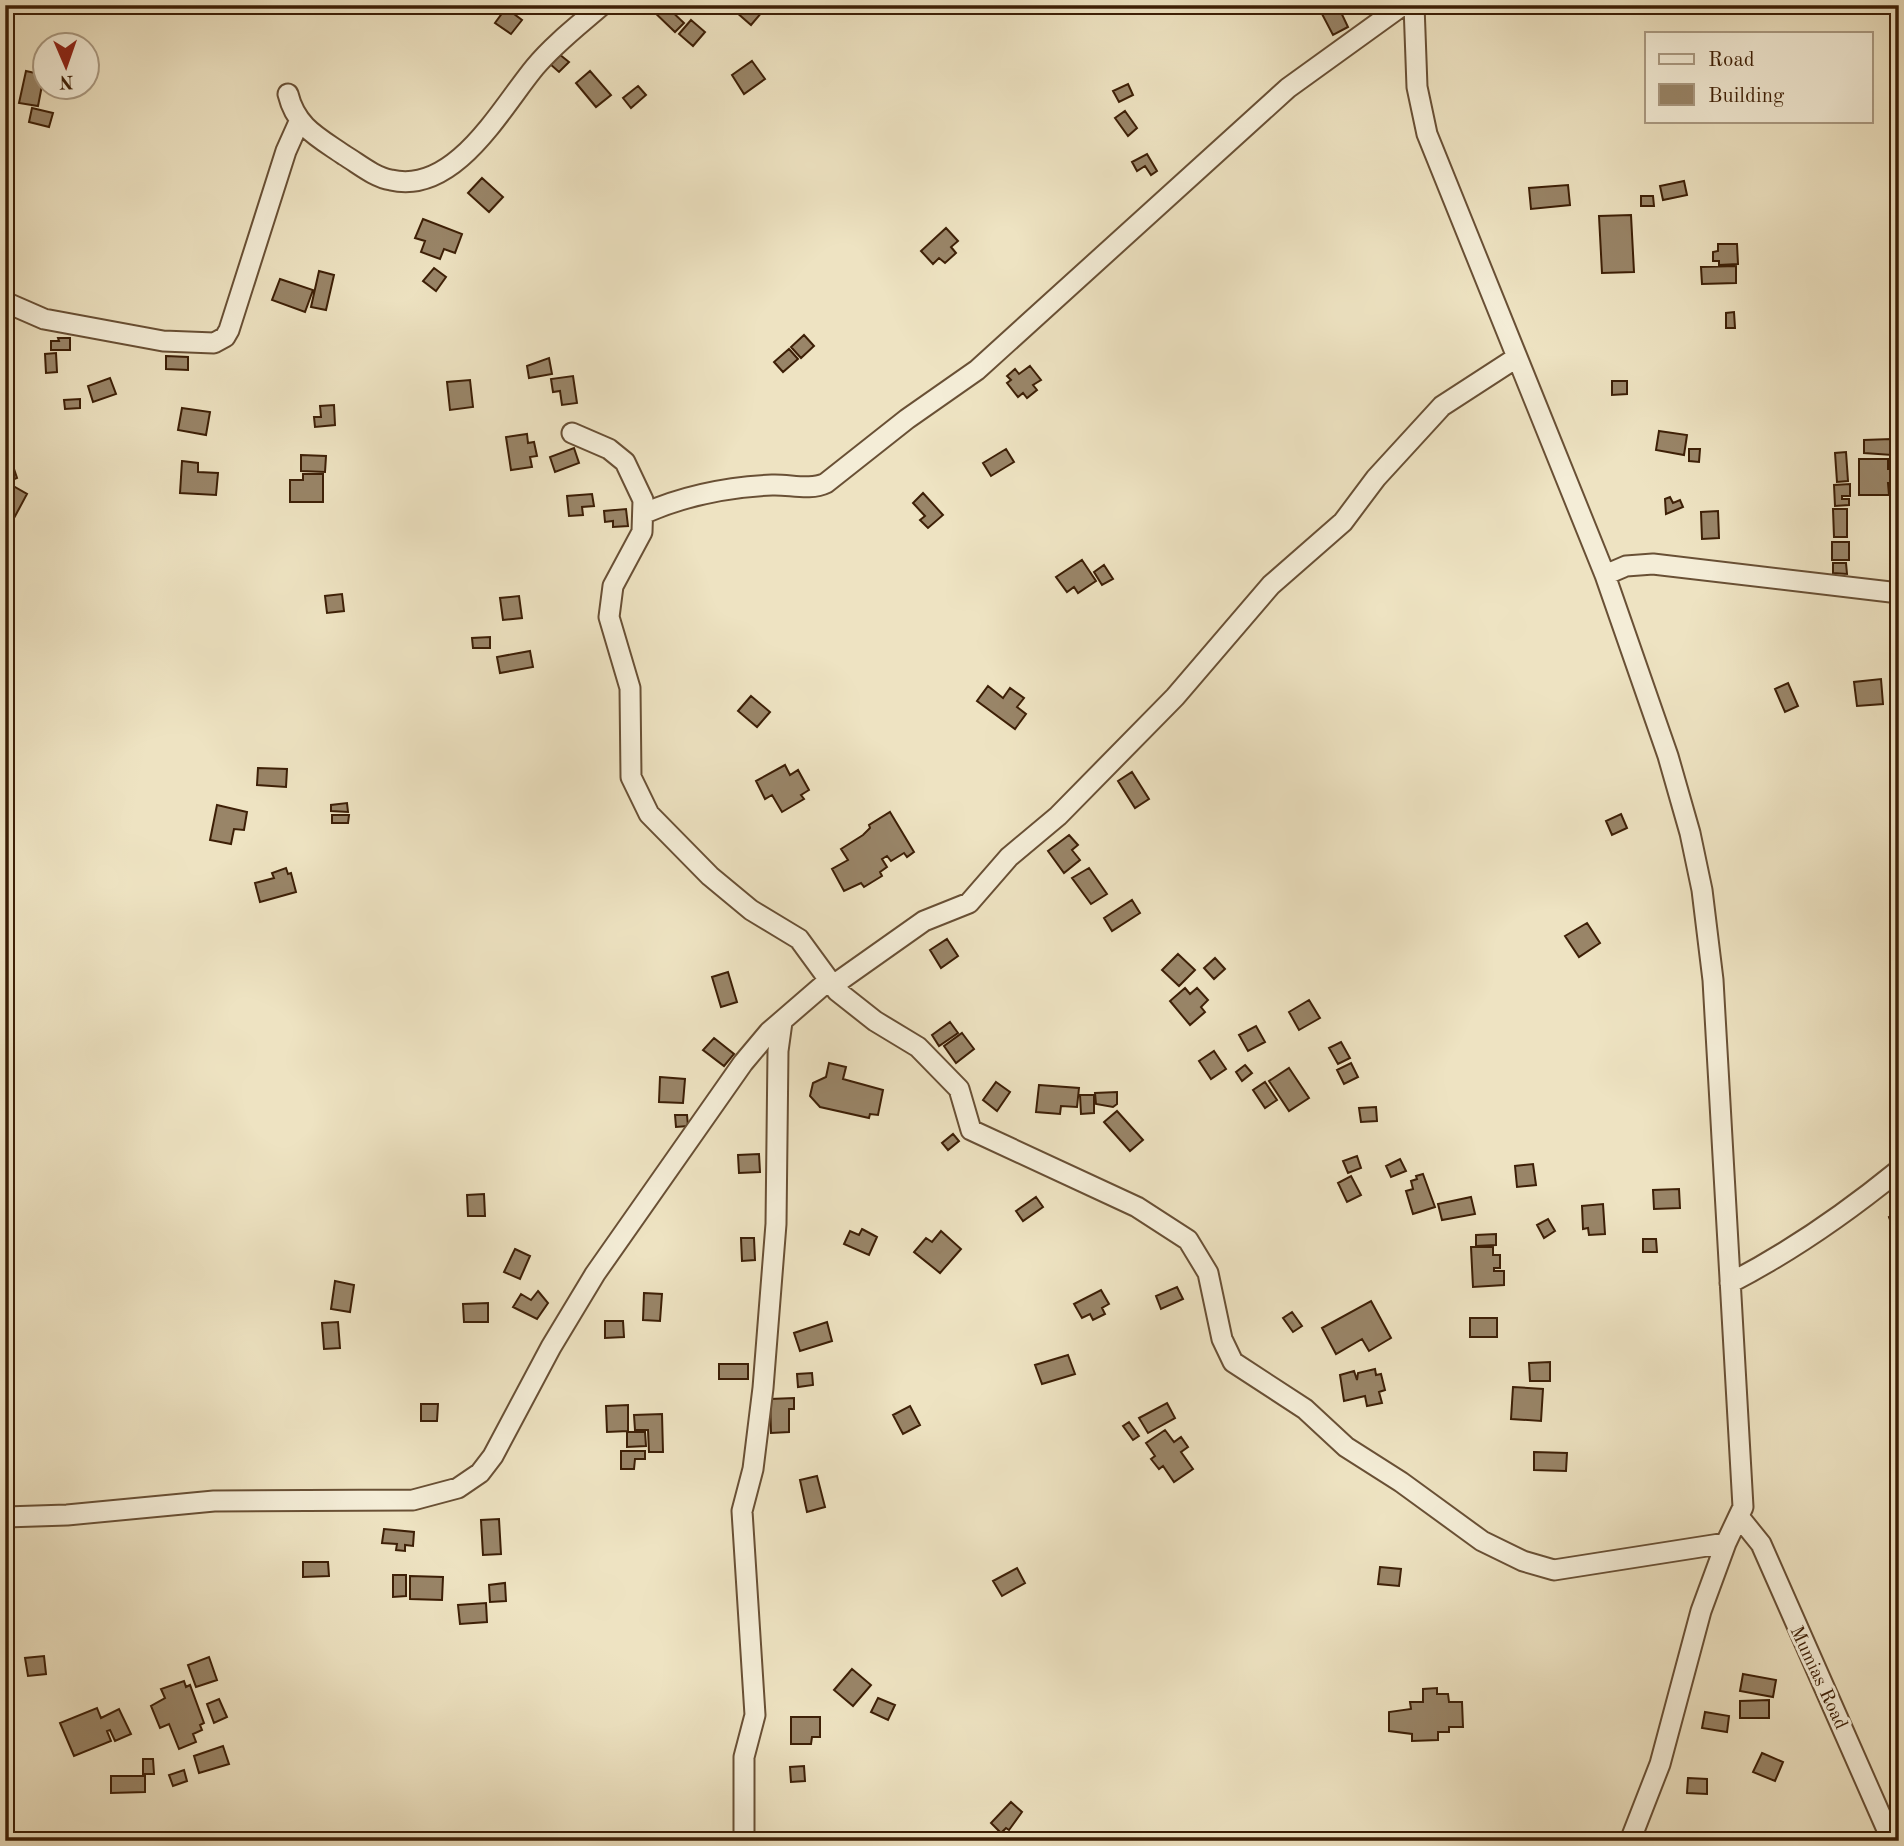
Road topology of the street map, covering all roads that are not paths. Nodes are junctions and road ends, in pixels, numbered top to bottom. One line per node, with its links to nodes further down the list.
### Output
1 (602, 5): 5 (street)
2 (1403, 5): 9 (street)
3 (1414, 5): 7 (street)
4 (288, 94): 5 (street)
5 (299, 122): 6 (street)
6 (5, 302)
7 (1516, 358): 10 (street); 12 (street)
8 (572, 433): 9 (street)
9 (645, 513): 12 (street)
10 (1605, 575): 11 (street); 15 (street)
11 (1899, 593)
12 (830, 984): 13 (street); 18 (street)
13 (782, 1022): 16 (street); 19 (street)
14 (1899, 1170): 15 (street)
15 (1730, 1283): 17 (street)
16 (5, 1517)
17 (1740, 1518): 18 (street); 21 (street, Mumias Road)
18 (1726, 1543): 20 (street)
19 (744, 1841)
20 (1630, 1841)
21 (1892, 1841)

